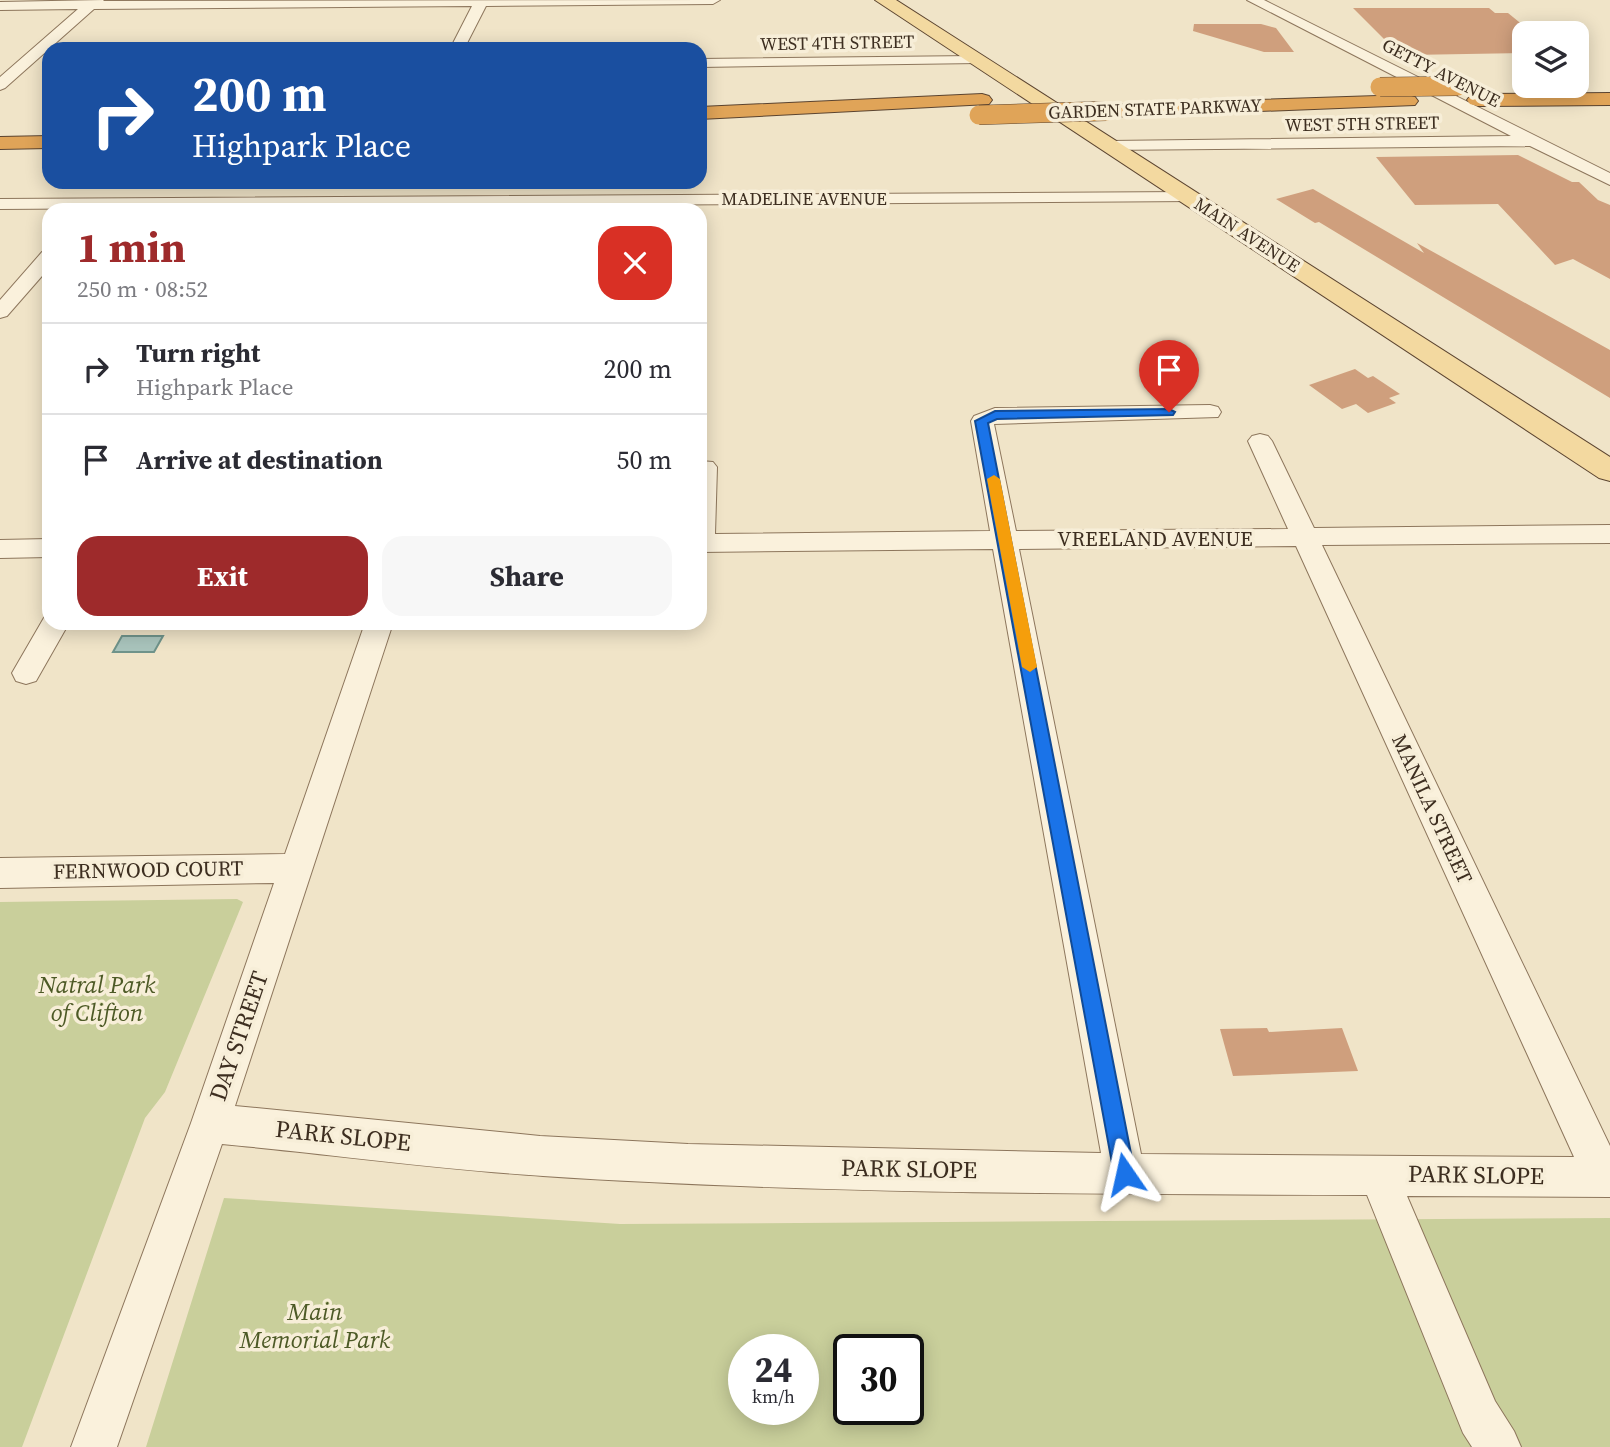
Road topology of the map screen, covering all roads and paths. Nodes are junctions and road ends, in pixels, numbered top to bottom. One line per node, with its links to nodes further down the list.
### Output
1 (713, 0): 4 (street)
2 (884, 0): 10 (main road, MAIN AVENUE)
3 (1254, 0): 23 (street, GETTY AVENUE)
4 (481, 1): 5 (street); 8 (street)
5 (94, 3): 6 (street); 7 (street)
6 (0, 6)
7 (50, 42)
8 (460, 42)
9 (42, 49): 14 (street)
10 (974, 60): 11 (street, WEST 4TH STREET); 26 (main road, MAIN AVENUE)
11 (707, 63)
12 (38, 70): 14 (street)
13 (0, 71): 14 (street)
14 (17, 71): 15 (street)
15 (0, 85)
16 (1589, 85): 17 (highway)
17 (1610, 85)
18 (1512, 86): 20 (highway, GARDEN STATE PARKWAY, bridge)
19 (1610, 99): 20 (highway, GARDEN STATE PARKWAY, bridge)
20 (980, 108): 21 (highway, GARDEN STATE PARKWAY); 22 (highway, GARDEN STATE PARKWAY)
21 (707, 113)
22 (707, 128)
23 (1531, 141): 26 (street, WEST 5TH STREET); 29 (street, GETTY AVENUE)
24 (42, 142): 25 (highway)
25 (0, 143)
26 (1110, 146): 30 (main road, MAIN AVENUE)
27 (42, 158): 28 (highway)
28 (0, 159)
29 (1610, 180)
30 (1187, 197): 31 (street, MADELINE AVENUE); 38 (main road, MAIN AVENUE)
31 (683, 203)
32 (0, 204): 33 (street, MADELINE AVENUE)
33 (42, 205)
34 (42, 264): 35 (street)
35 (0, 312)
36 (1210, 412): 41 (street)
37 (1260, 441): 40 (street, MANILA STREET)
38 (1610, 471)
39 (1610, 534): 40 (street, VREELAND AVENUE)
40 (1306, 538): 41 (street, VREELAND AVENUE); 53 (street, MANILA STREET)
41 (1006, 540): 42 (street, VREELAND AVENUE); 51 (street)
42 (707, 543)
43 (42, 548): 44 (street)
44 (0, 549)
45 (51, 630): 47 (street)
46 (377, 630): 48 (street, DAY STREET)
47 (26, 673)
48 (296, 868): 49 (street, FERNWOOD COURT); 50 (street, DAY STREET)
49 (0, 873)
50 (210, 1123): 51 (street, PARK SLOPE); 54 (street, DAY STREET)
51 (1125, 1174): 52 (street, PARK SLOPE)
52 (1378, 1174): 53 (street, PARK SLOPE); 55 (street)
53 (1607, 1177)
54 (94, 1447)
55 (1498, 1447)

